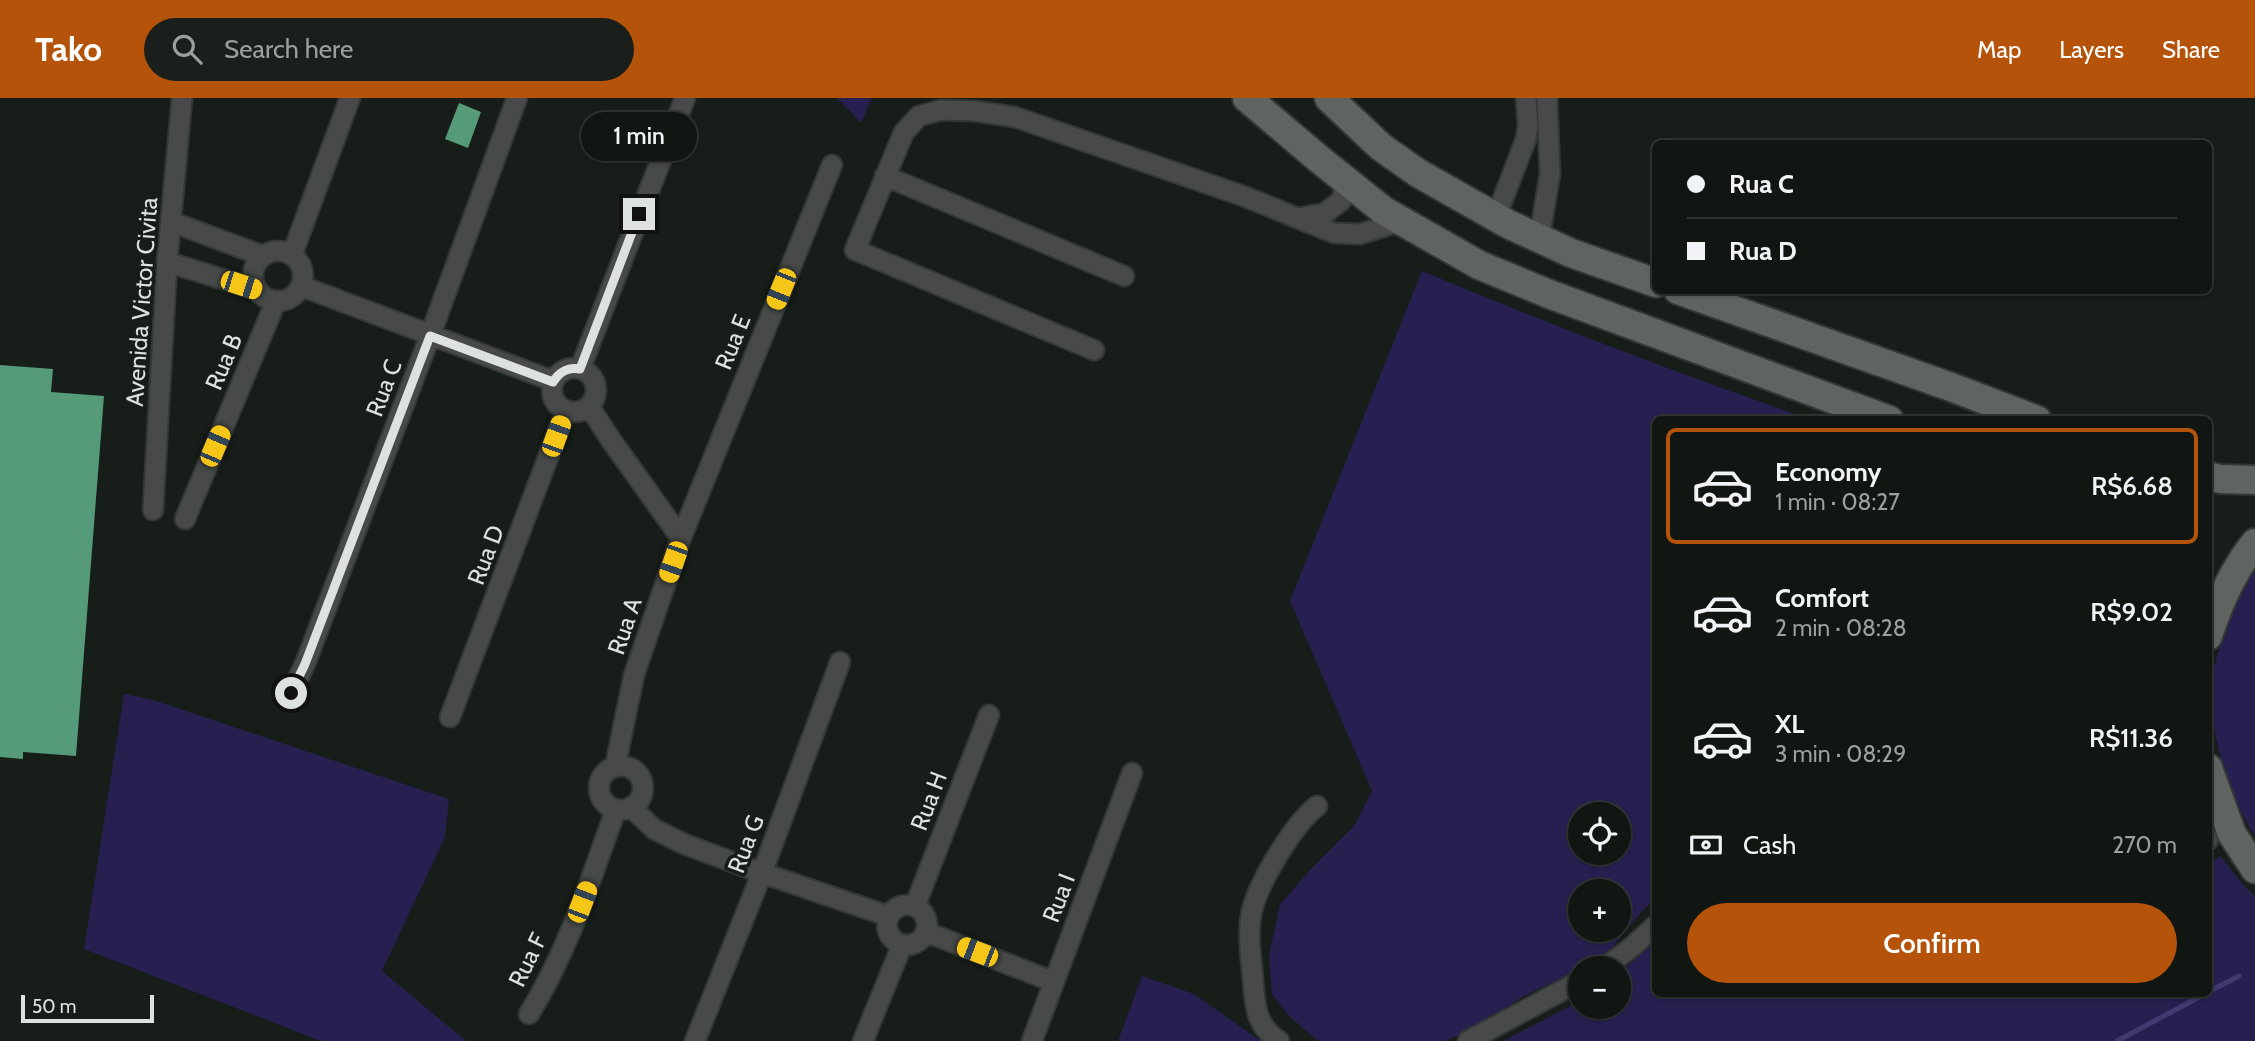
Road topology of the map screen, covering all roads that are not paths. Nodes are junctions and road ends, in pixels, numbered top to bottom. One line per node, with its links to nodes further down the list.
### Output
1 (182, 98): 17 (street, Avenida Victor Civita)
2 (350, 98): 19 (street)
3 (517, 98): 28 (street, Rua C)
4 (685, 98): 30 (street)
5 (1247, 98): 13 (main road)
6 (1329, 98): 14 (main road)
7 (1526, 98): 9 (street)
8 (1547, 98): 10 (street)
9 (1528, 125): 10 (street); 14 (street)
10 (1550, 147): 18 (street)
11 (832, 165): 40 (street, Rua E)
12 (885, 176): 15 (street); 22 (street); 29 (street)
13 (1346, 181): 15 (street); 16 (main road)
14 (1496, 217): 18 (main road)
15 (1298, 218): 16 (street)
16 (1402, 221): 34 (main road)
17 (172, 222): 20 (street); 21 (street, Avenida Victor Civita)
18 (1539, 239): 23 (main road)
19 (292, 255): 20 (street); 24 (street)
20 (263, 256): 25 (street)
21 (167, 262): 25 (street); 38 (street, Avenida Victor Civita)
22 (1124, 276)
23 (1652, 281)
24 (301, 286): 27 (street); 28 (street)
25 (258, 290): 27 (street)
26 (1689, 294): 35 (main road)
27 (276, 301): 39 (street, Rua B)
28 (430, 336): 31 (street); 44 (street, Rua C)
29 (1094, 349)
30 (580, 369): 31 (street); 32 (street)
31 (553, 382): 33 (street)
32 (589, 406): 33 (street); 40 (street)
33 (566, 411): 46 (street, Rua D)
34 (1878, 416)
35 (2027, 416)
36 (2212, 477): 37 (main road)
37 (2255, 480)
38 (153, 510)
39 (185, 519)
40 (681, 538): 47 (street, Rua A)
41 (2255, 543): 42 (main road)
42 (2212, 624)
43 (840, 663): 53 (street, Rua G)
44 (291, 693)
45 (989, 715): 54 (street, Rua H)
46 (450, 717)
47 (615, 767): 51 (street); 51 (street)
48 (1132, 773): 60 (street, Rua I)
49 (2212, 779): 52 (main road)
50 (1317, 806): 66 (street)
51 (624, 808): 53 (street); 62 (street, Rua F)
52 (2255, 869)
53 (762, 873): 55 (street); 63 (street, Rua G)
54 (915, 906): 55 (street); 57 (street)
55 (888, 916): 58 (street)
56 (1652, 929): 59 (street)
57 (926, 932): 58 (street); 60 (street)
58 (902, 945): 64 (street)
59 (1620, 956)
60 (1054, 982): 65 (street, Rua I)
61 (1568, 987): 67 (street)
62 (529, 1014)
63 (695, 1041)
64 (863, 1041)
65 (1032, 1041)
66 (1279, 1041)
67 (1468, 1041)

